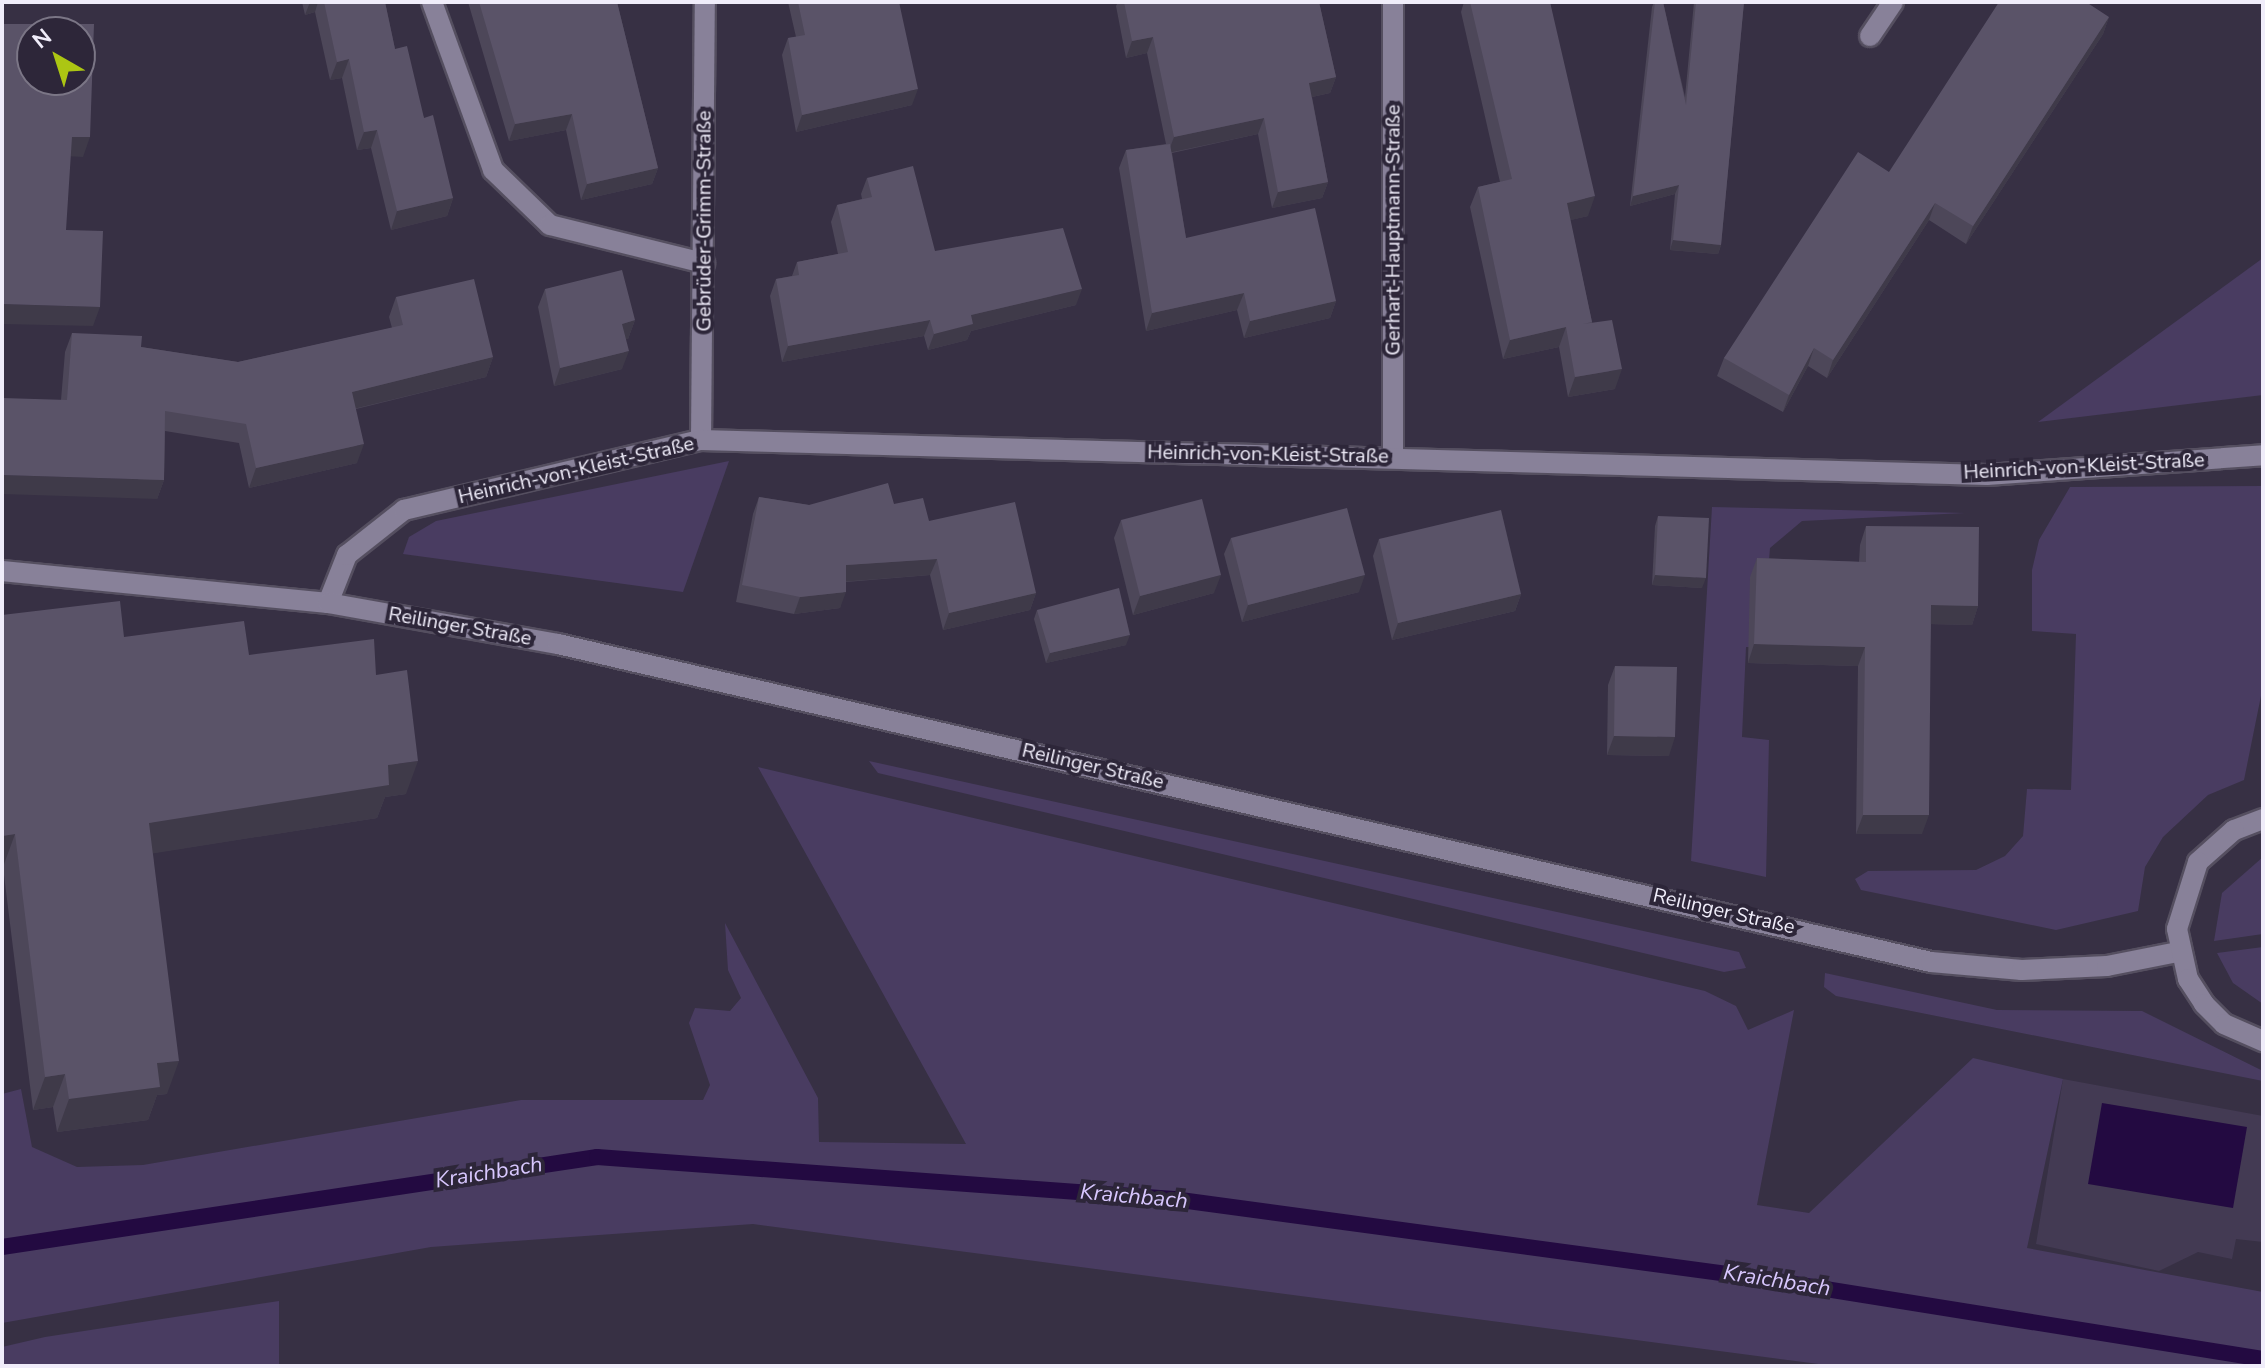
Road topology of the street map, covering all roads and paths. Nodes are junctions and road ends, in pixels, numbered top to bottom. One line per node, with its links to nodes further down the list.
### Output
1 (432, 2): 6 (street)
2 (705, 2): 6 (street, Gebrüder-Grimm-Straße)
3 (1393, 2): 9 (street, Gerhart-Hauptmann-Straße)
4 (1893, 2): 5 (street)
5 (1870, 36)
6 (704, 263): 7 (street, Gebrüder-Grimm-Straße)
7 (701, 440): 9 (street, Heinrich-von-Kleist-Straße); 11 (street, Heinrich-von-Kleist-Straße)
8 (2263, 455): 9 (street, Heinrich-von-Kleist-Straße)
9 (1393, 458)
10 (2, 571): 11 (street, Reilinger Straße)
11 (328, 603): 13 (street, Reilinger Straße)
12 (2263, 819): 13 (street)
13 (2178, 952): 14 (street)
14 (2263, 1041)

